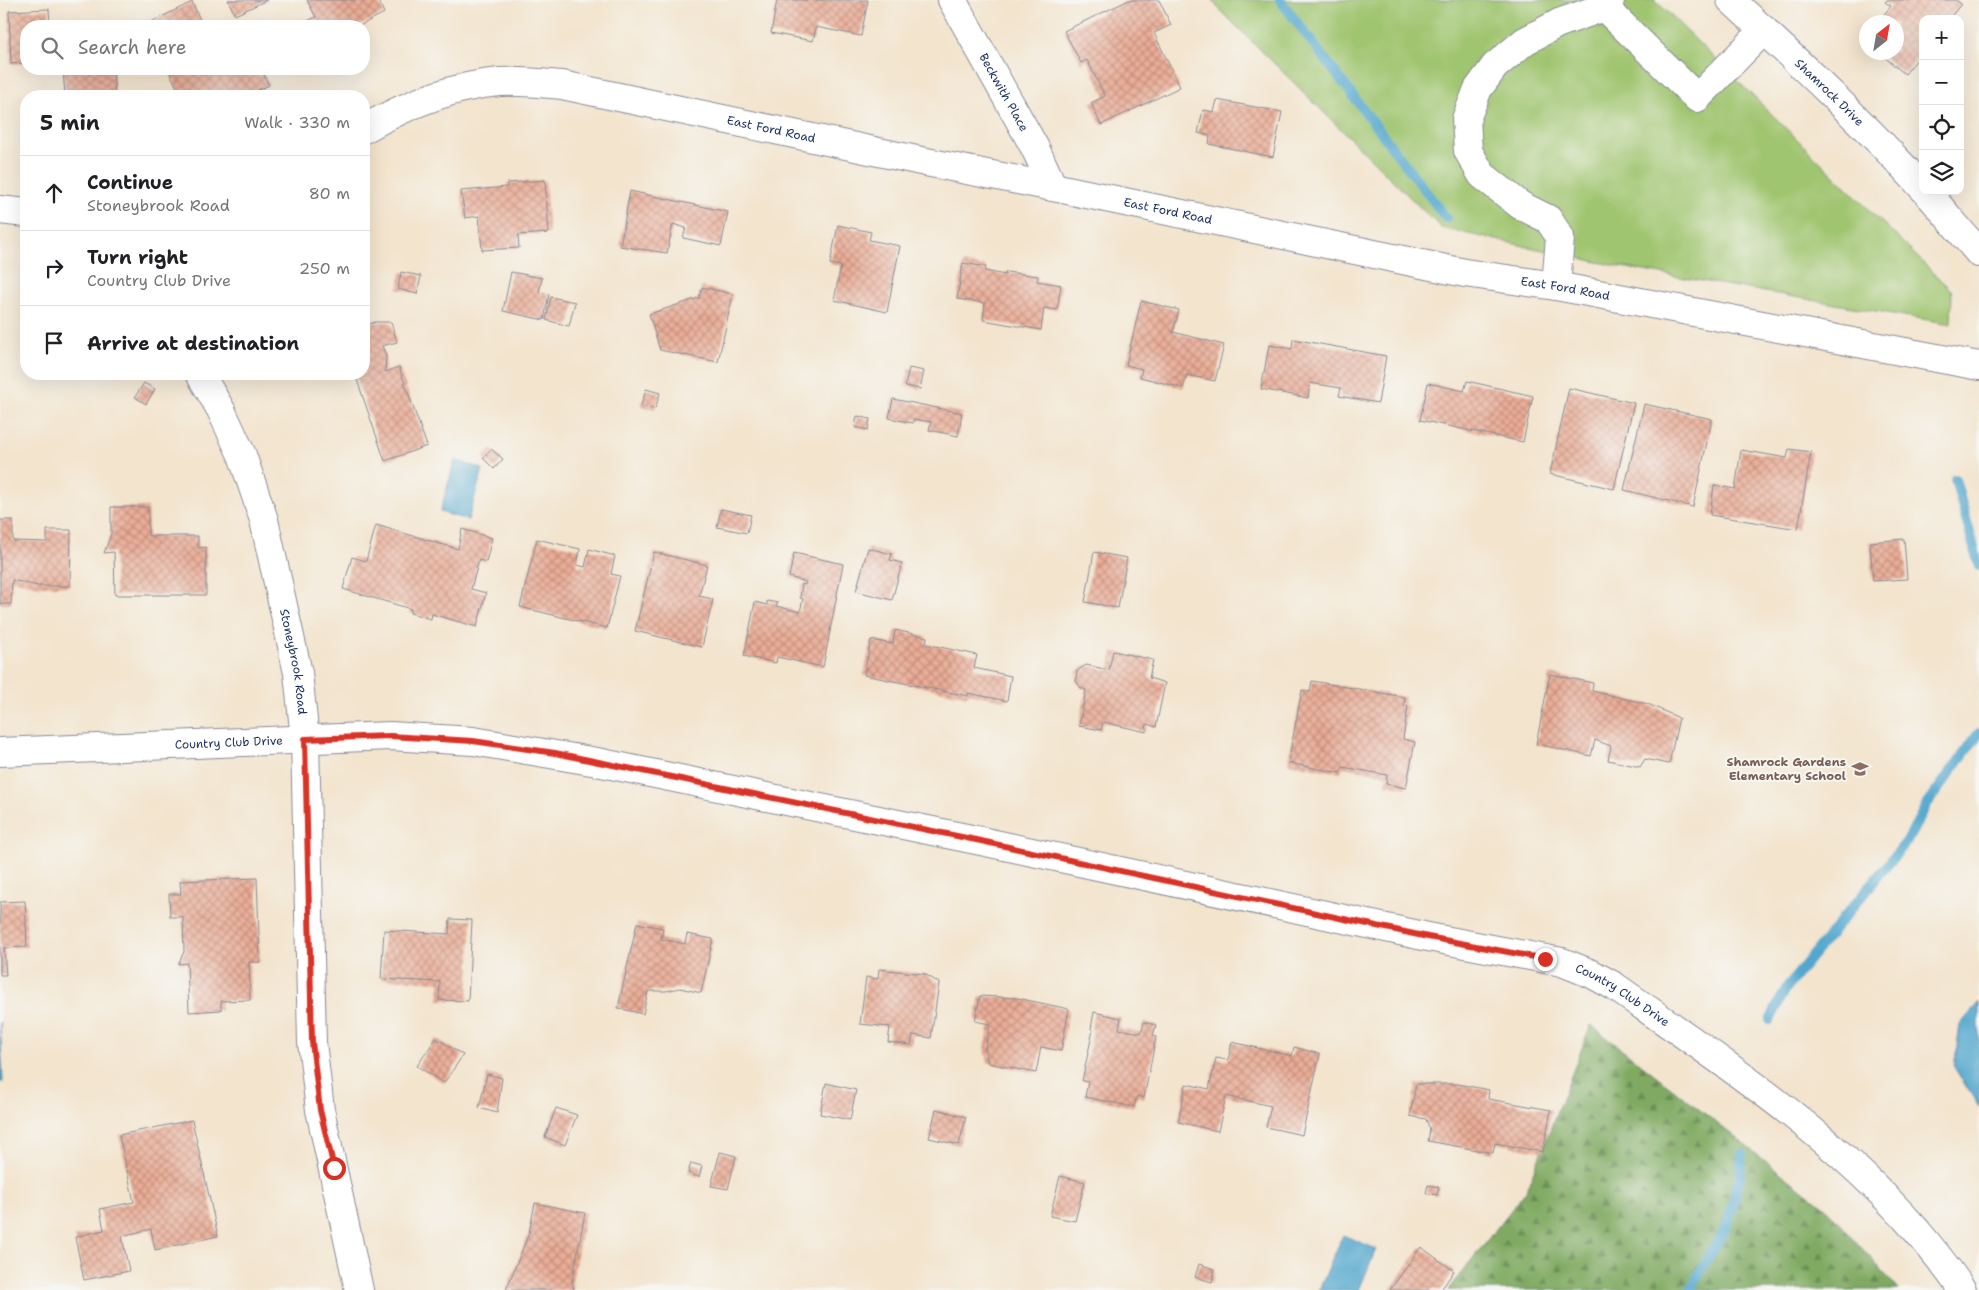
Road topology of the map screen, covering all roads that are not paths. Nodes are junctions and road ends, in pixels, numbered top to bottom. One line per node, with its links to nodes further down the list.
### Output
1 (952, 0): 7 (street, Beckwith Place)
2 (1734, 1): 4 (street, Shamrock Drive)
3 (1607, 3): 4 (street); 12 (street)
4 (1764, 30): 6 (street, Shamrock Drive)
5 (370, 126): 7 (street, East Ford Road)
6 (1919, 184)
7 (1054, 187): 12 (street, East Ford Road)
8 (1929, 195): 11 (street)
9 (0, 210): 10 (street)
10 (20, 212)
11 (1979, 253)
12 (1556, 286): 13 (street, East Ford Road)
13 (1979, 366)
14 (204, 380): 15 (street, Stoneybrook Road)
15 (305, 739): 16 (street, Country Club Drive); 17 (street, Stoneybrook Road); 18 (street, Country Club Drive)
16 (0, 752)
17 (359, 1290)
18 (1962, 1290)

